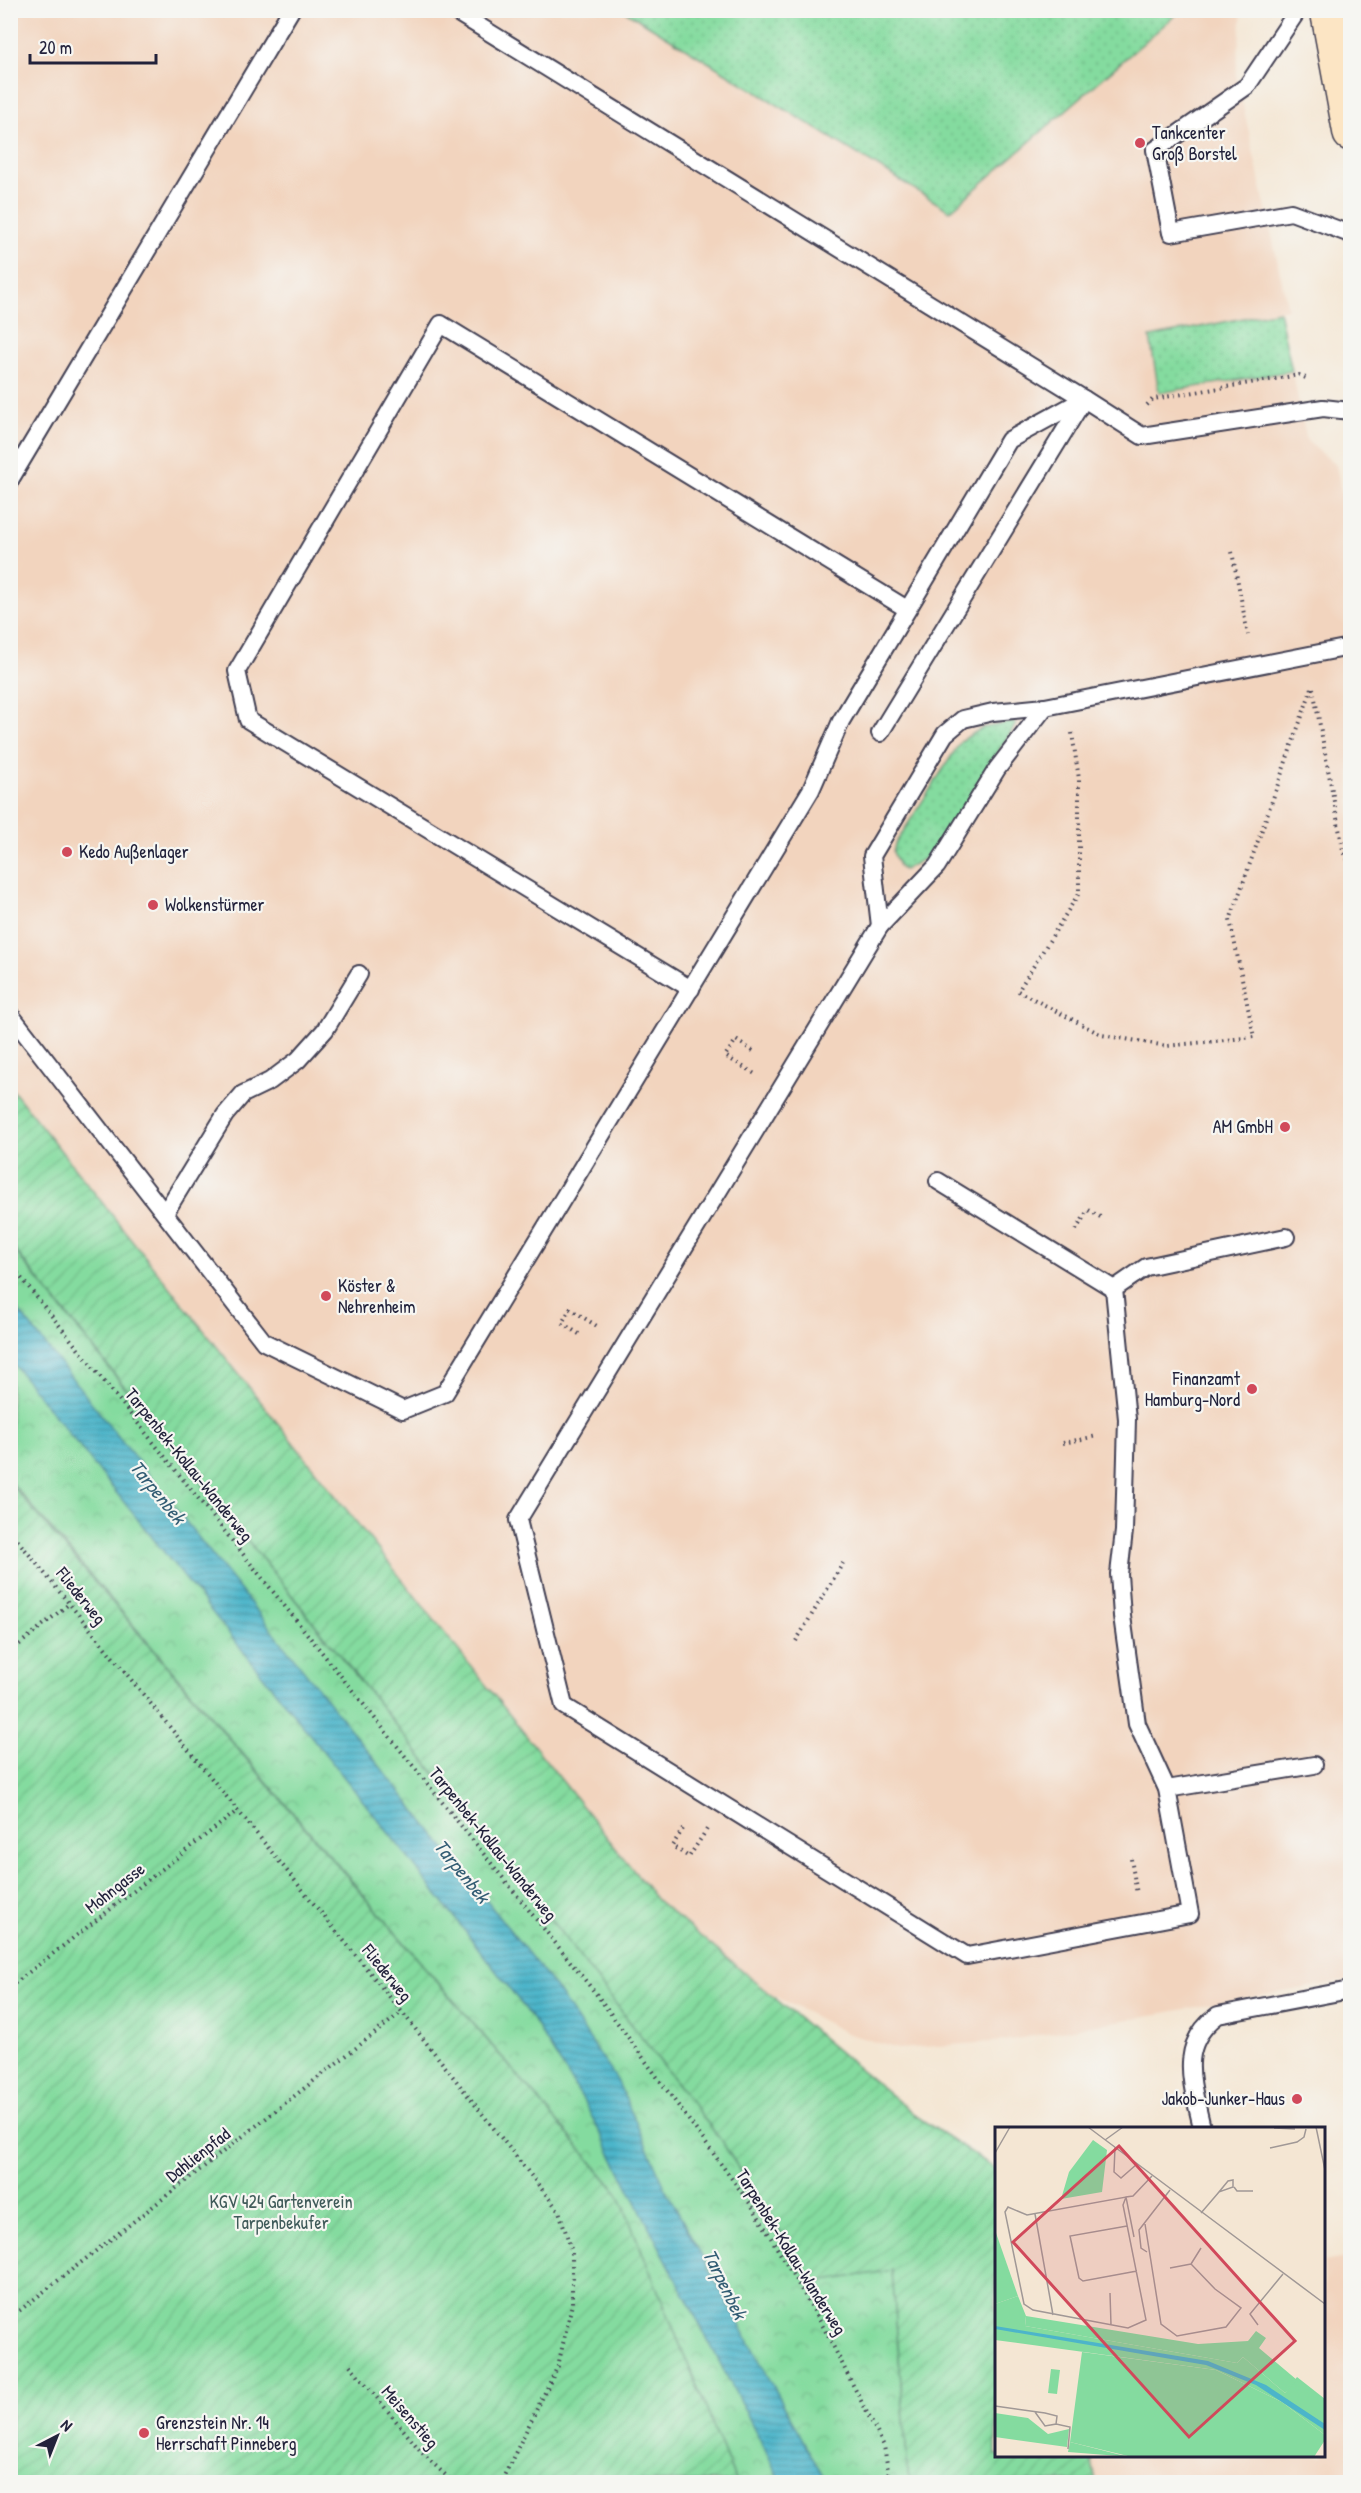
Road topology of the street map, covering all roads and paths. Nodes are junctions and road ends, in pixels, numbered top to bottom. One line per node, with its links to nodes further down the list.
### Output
1 (291, 10): 9 (lane)
2 (453, 10): 7 (lane)
3 (1298, 10): 6 (lane)
4 (1327, 10): 5 (main road)
5 (1350, 134)
6 (1350, 234)
7 (1084, 399): 8 (lane); 11 (lane); 18 (lane)
8 (1350, 411)
9 (10, 480)
10 (1232, 552): 14 (path)
11 (907, 609): 22 (lane); 22 (lane)
12 (1350, 647): 13 (lane)
13 (1310, 654): 14 (lane); 15 (path)
14 (1254, 666): 16 (lane)
15 (1313, 687): 16 (path); 19 (path)
16 (1066, 703): 17 (lane)
17 (1045, 707): 20 (lane); 20 (lane)
18 (880, 733)
19 (1350, 864)
20 (879, 926): 25 (lane)
21 (359, 974): 27 (lane)
22 (691, 988): 27 (lane)
23 (10, 1014): 27 (lane)
24 (753, 1051): 25 (path)
25 (780, 1089): 34 (lane)
26 (938, 1181): 30 (lane)
27 (165, 1213)
28 (1104, 1220): 30 (path)
29 (1286, 1237): 32 (lane)
30 (1059, 1256): 32 (lane)
31 (10, 1264): 53 (path, Tarpenbek-Kollau-Wanderweg)
32 (1114, 1289): 41 (lane)
33 (579, 1334): 34 (path)
34 (625, 1344): 42 (lane)
35 (10, 1531): 37 (path, Fliederweg)
36 (843, 1563): 38 (path)
37 (70, 1603): 39 (path); 43 (path, Fliederweg)
38 (795, 1641)
39 (10, 1652)
40 (1314, 1765): 41 (lane)
41 (1167, 1789): 42 (lane)
42 (722, 1804): 44 (path)
43 (237, 1811): 45 (path, Mohngasse); 47 (path, Fliederweg)
44 (683, 1829)
45 (10, 1987)
46 (1350, 1990): 48 (lane)
47 (402, 2012): 49 (path, Dahlienpfad); 52 (path, Fliederweg)
48 (1202, 2127)
49 (10, 2318)
50 (350, 2366): 51 (path, Meisenstieg)
51 (453, 2482)
52 (501, 2482)
53 (890, 2482)

